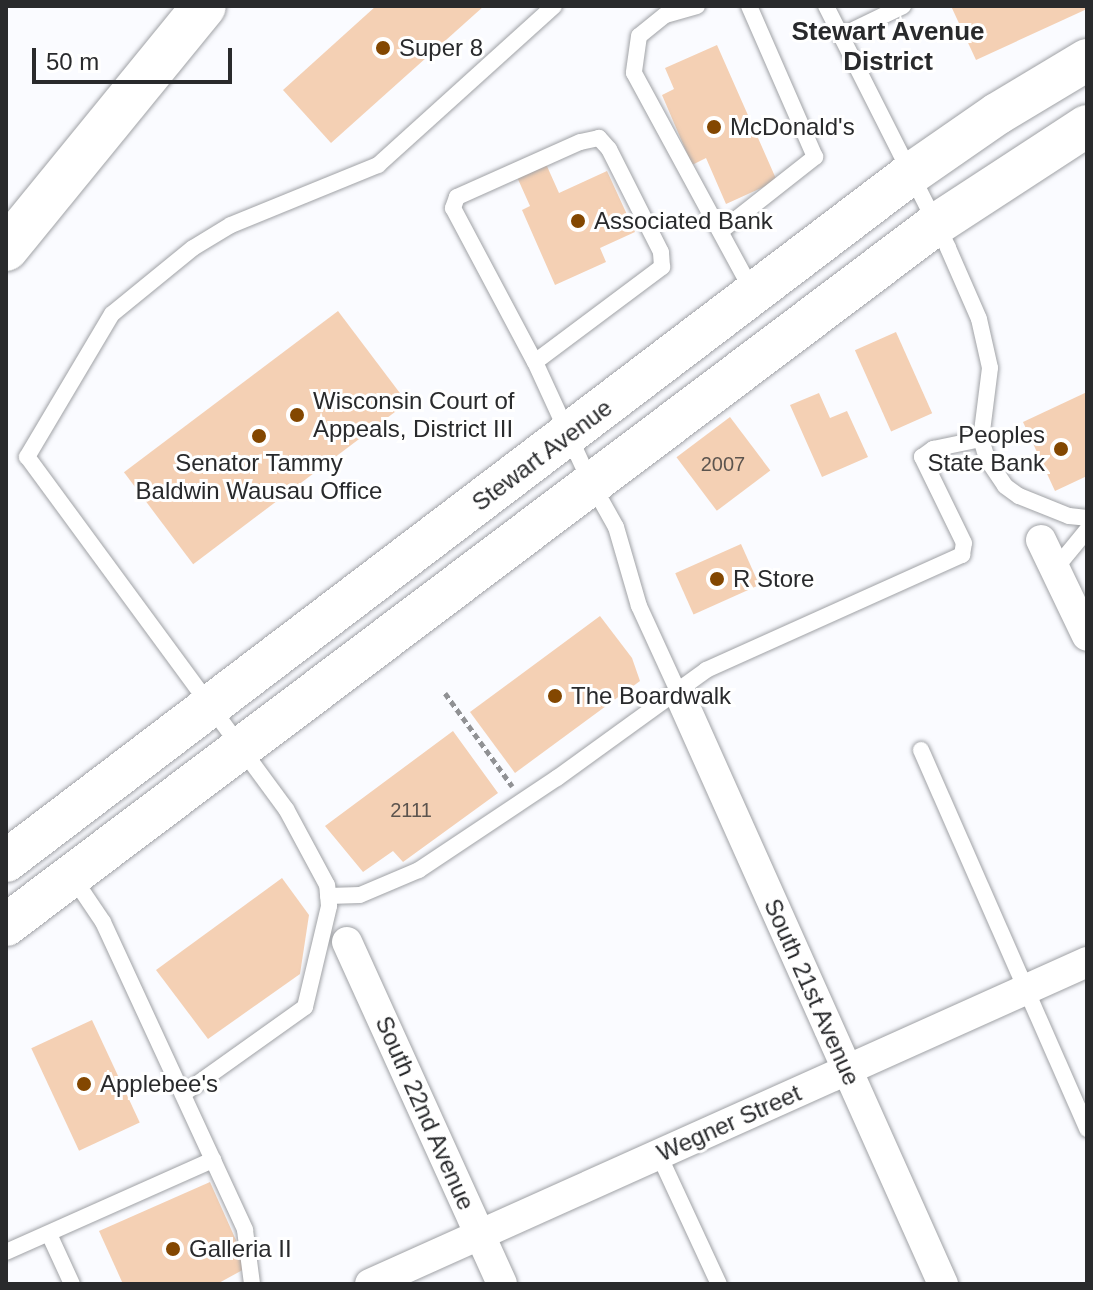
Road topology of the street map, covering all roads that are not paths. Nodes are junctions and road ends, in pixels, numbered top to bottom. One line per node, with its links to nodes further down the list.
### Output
1 (204, 6): 13 (highway)
2 (554, 6): 25 (lane)
3 (697, 6): 12 (lane)
4 (749, 6): 12 (lane)
5 (826, 6): 7 (lane)
6 (903, 6): 7 (lane)
7 (841, 36): 10 (lane)
8 (1087, 60): 10 (street, Stewart Avenue)
9 (1087, 126): 11 (street)
10 (909, 175): 11 (lane); 14 (street, Stewart Avenue)
11 (935, 225): 17 (lane); 18 (street)
12 (721, 231): 14 (lane)
13 (6, 249)
14 (754, 294): 16 (street, Stewart Avenue)
15 (535, 362): 15 (lane); 16 (lane)
16 (569, 434): 18 (lane); 25 (street, Stewart Avenue)
17 (981, 439): 19 (lane); 24 (lane)
18 (591, 483): 24 (lane); 26 (street)
19 (1087, 518)
20 (1087, 530): 22 (lane)
21 (1041, 540): 22 (street)
22 (1055, 569): 23 (street)
23 (1087, 636)
24 (679, 695): 30 (lane); 35 (street, South 21st Avenue)
25 (211, 708): 26 (lane); 28 (street, Stewart Avenue)
26 (241, 748): 29 (street); 30 (lane)
27 (921, 750): 34 (lane)
28 (6, 861)
29 (72, 876): 31 (street); 36 (lane)
30 (328, 896): 36 (lane)
31 (6, 925)
32 (347, 942): 41 (street, South 22nd Avenue)
33 (1087, 962): 34 (street, Wegner Street)
34 (1025, 990): 35 (street, Wegner Street); 37 (lane)
35 (847, 1070): 38 (street, Wegner Street); 48 (street, South 21st Avenue)
36 (183, 1094): 39 (lane)
37 (1087, 1129)
38 (659, 1155): 41 (street, Wegner Street); 47 (lane)
39 (213, 1160): 40 (lane); 44 (lane)
40 (49, 1234): 42 (lane); 43 (lane)
41 (480, 1236): 45 (street, Wegner Street); 46 (street, South 22nd Avenue)
42 (6, 1252)
43 (72, 1284)
44 (252, 1284)
45 (370, 1284)
46 (502, 1284)
47 (719, 1284)
48 (943, 1284)

